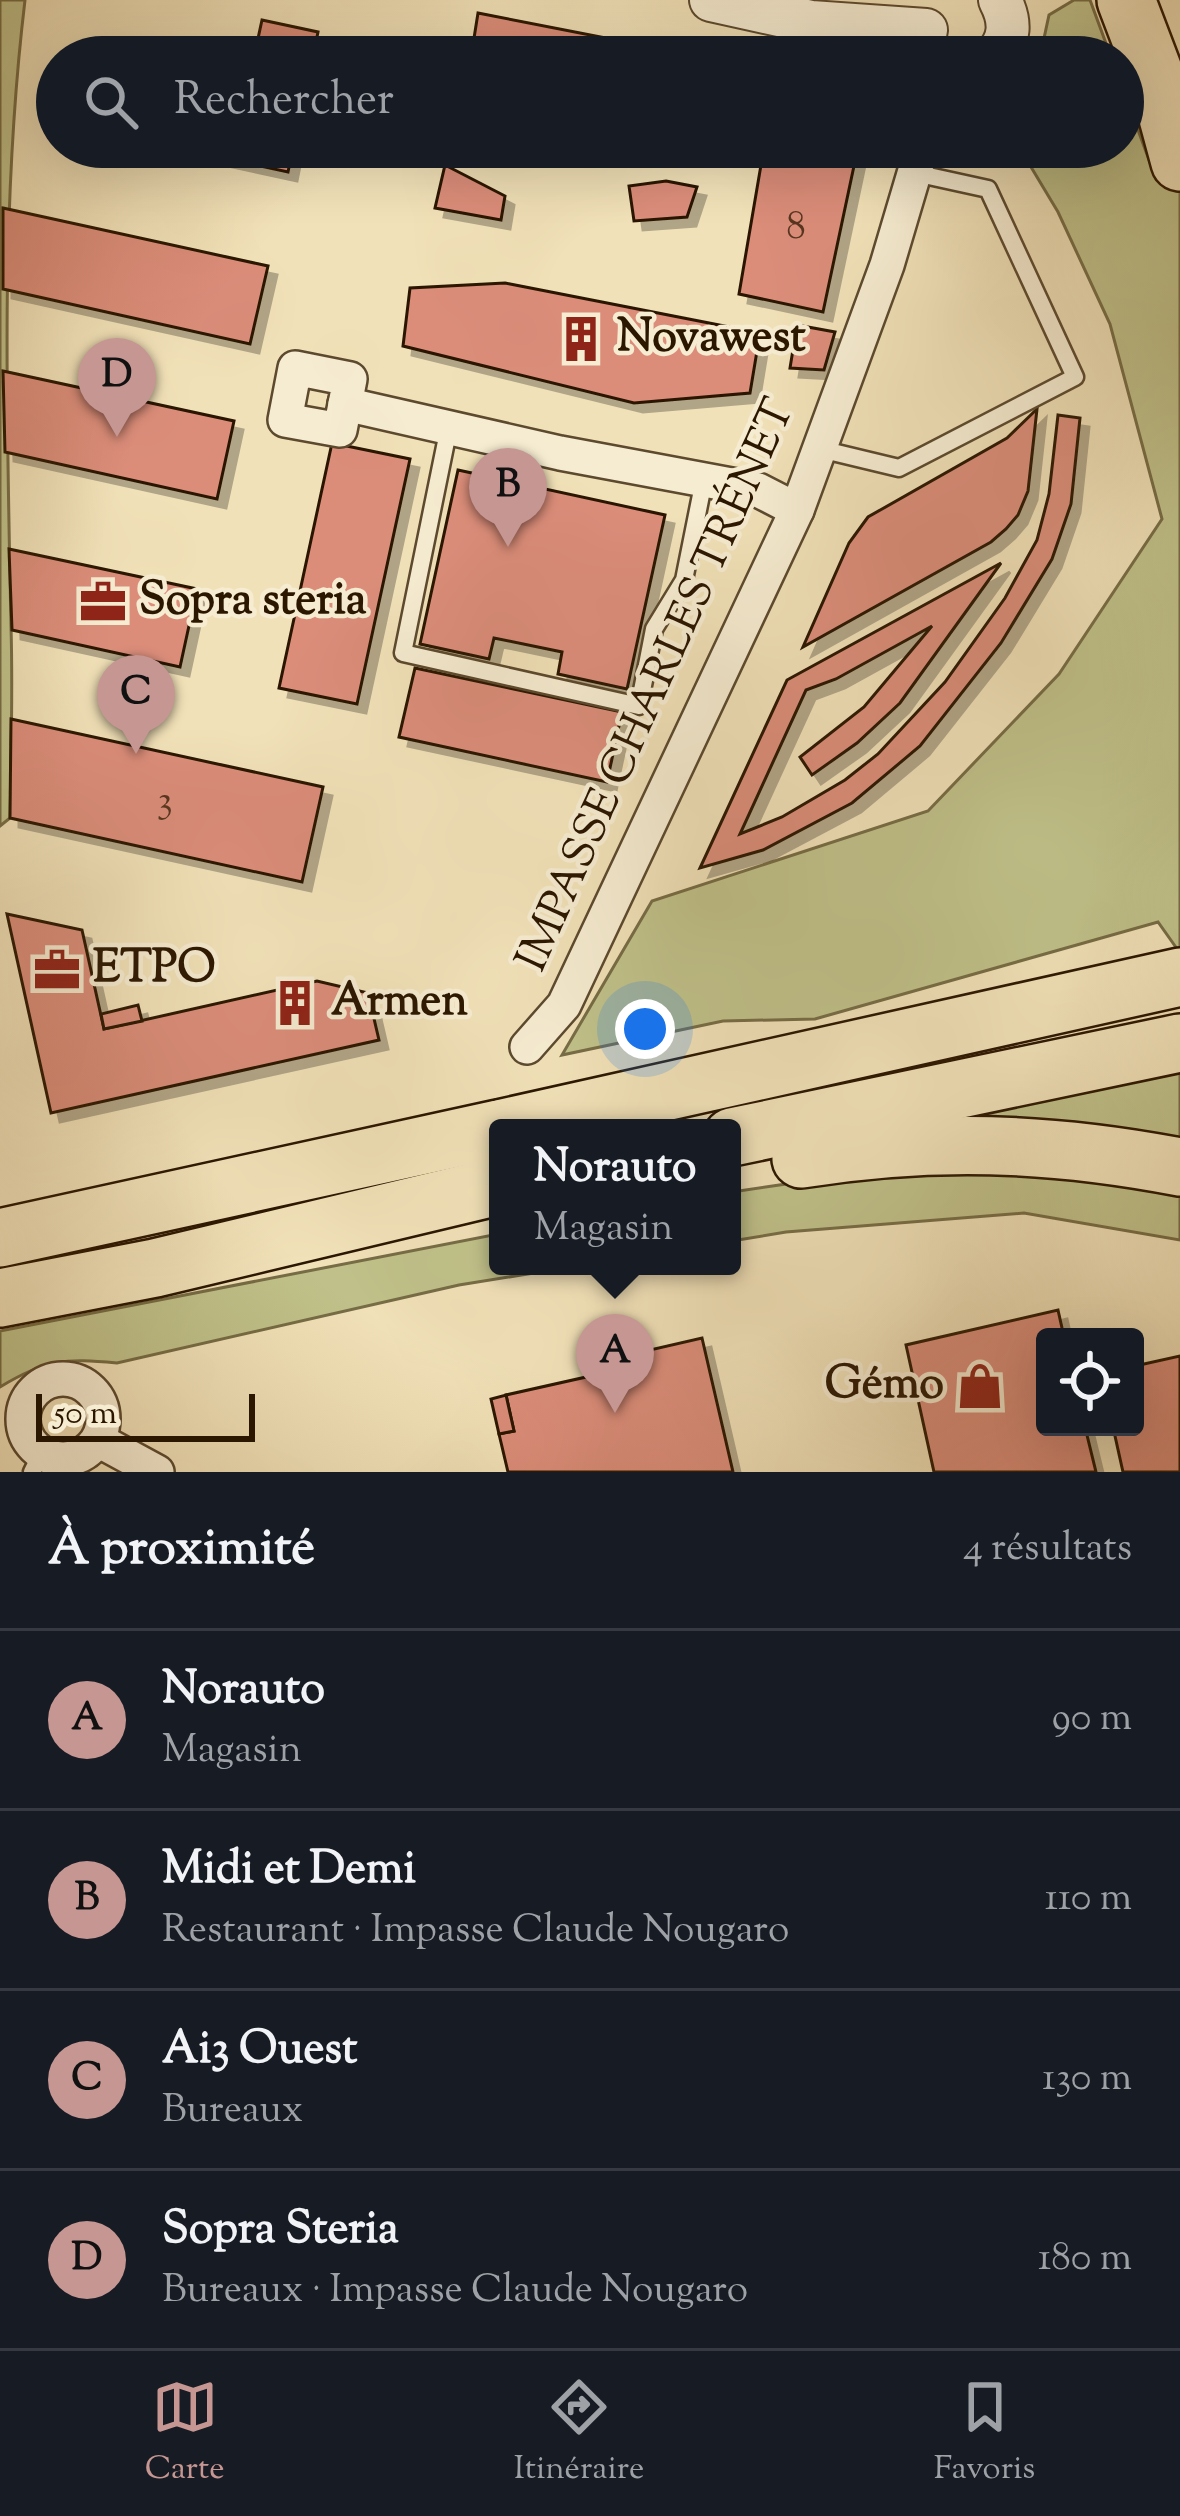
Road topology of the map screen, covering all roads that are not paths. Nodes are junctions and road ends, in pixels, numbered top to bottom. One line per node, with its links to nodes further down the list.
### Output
1 (711, 0): 5 (street)
2 (1000, 0): 6 (street)
3 (1126, 0): 7 (highway)
4 (1162, 0): 8 (highway)
5 (934, 29)
6 (1007, 36)
7 (1140, 36)
8 (1180, 37)
9 (1144, 47): 10 (highway)
10 (1180, 162)
11 (917, 168): 15 (street, IMPASSE CHARLES TRÉNET)
12 (938, 168): 15 (lane)
13 (345, 404): 14 (street)
14 (449, 427): 16 (street); 16 (lane)
15 (820, 448): 17 (street, IMPASSE CHARLES TRÉNET)
16 (704, 480): 17 (street)
17 (797, 510): 21 (street, IMPASSE CHARLES TRÉNET)
18 (1180, 937): 22 (highway)
19 (1180, 977): 22 (highway)
20 (1180, 1043): 25 (highway)
21 (527, 1047)
22 (681, 1088): 23 (highway)
23 (545, 1119)
24 (489, 1132): 30 (highway)
25 (741, 1135)
26 (1180, 1167): 27 (highway)
27 (741, 1170)
28 (489, 1188): 31 (highway)
29 (489, 1216): 31 (highway)
30 (0, 1238)
31 (155, 1268): 32 (highway)
32 (0, 1298)
33 (12, 1414): 34 (street); 35 (street)
34 (98, 1440): 35 (street); 36 (street)
35 (36, 1463)
36 (157, 1472)

